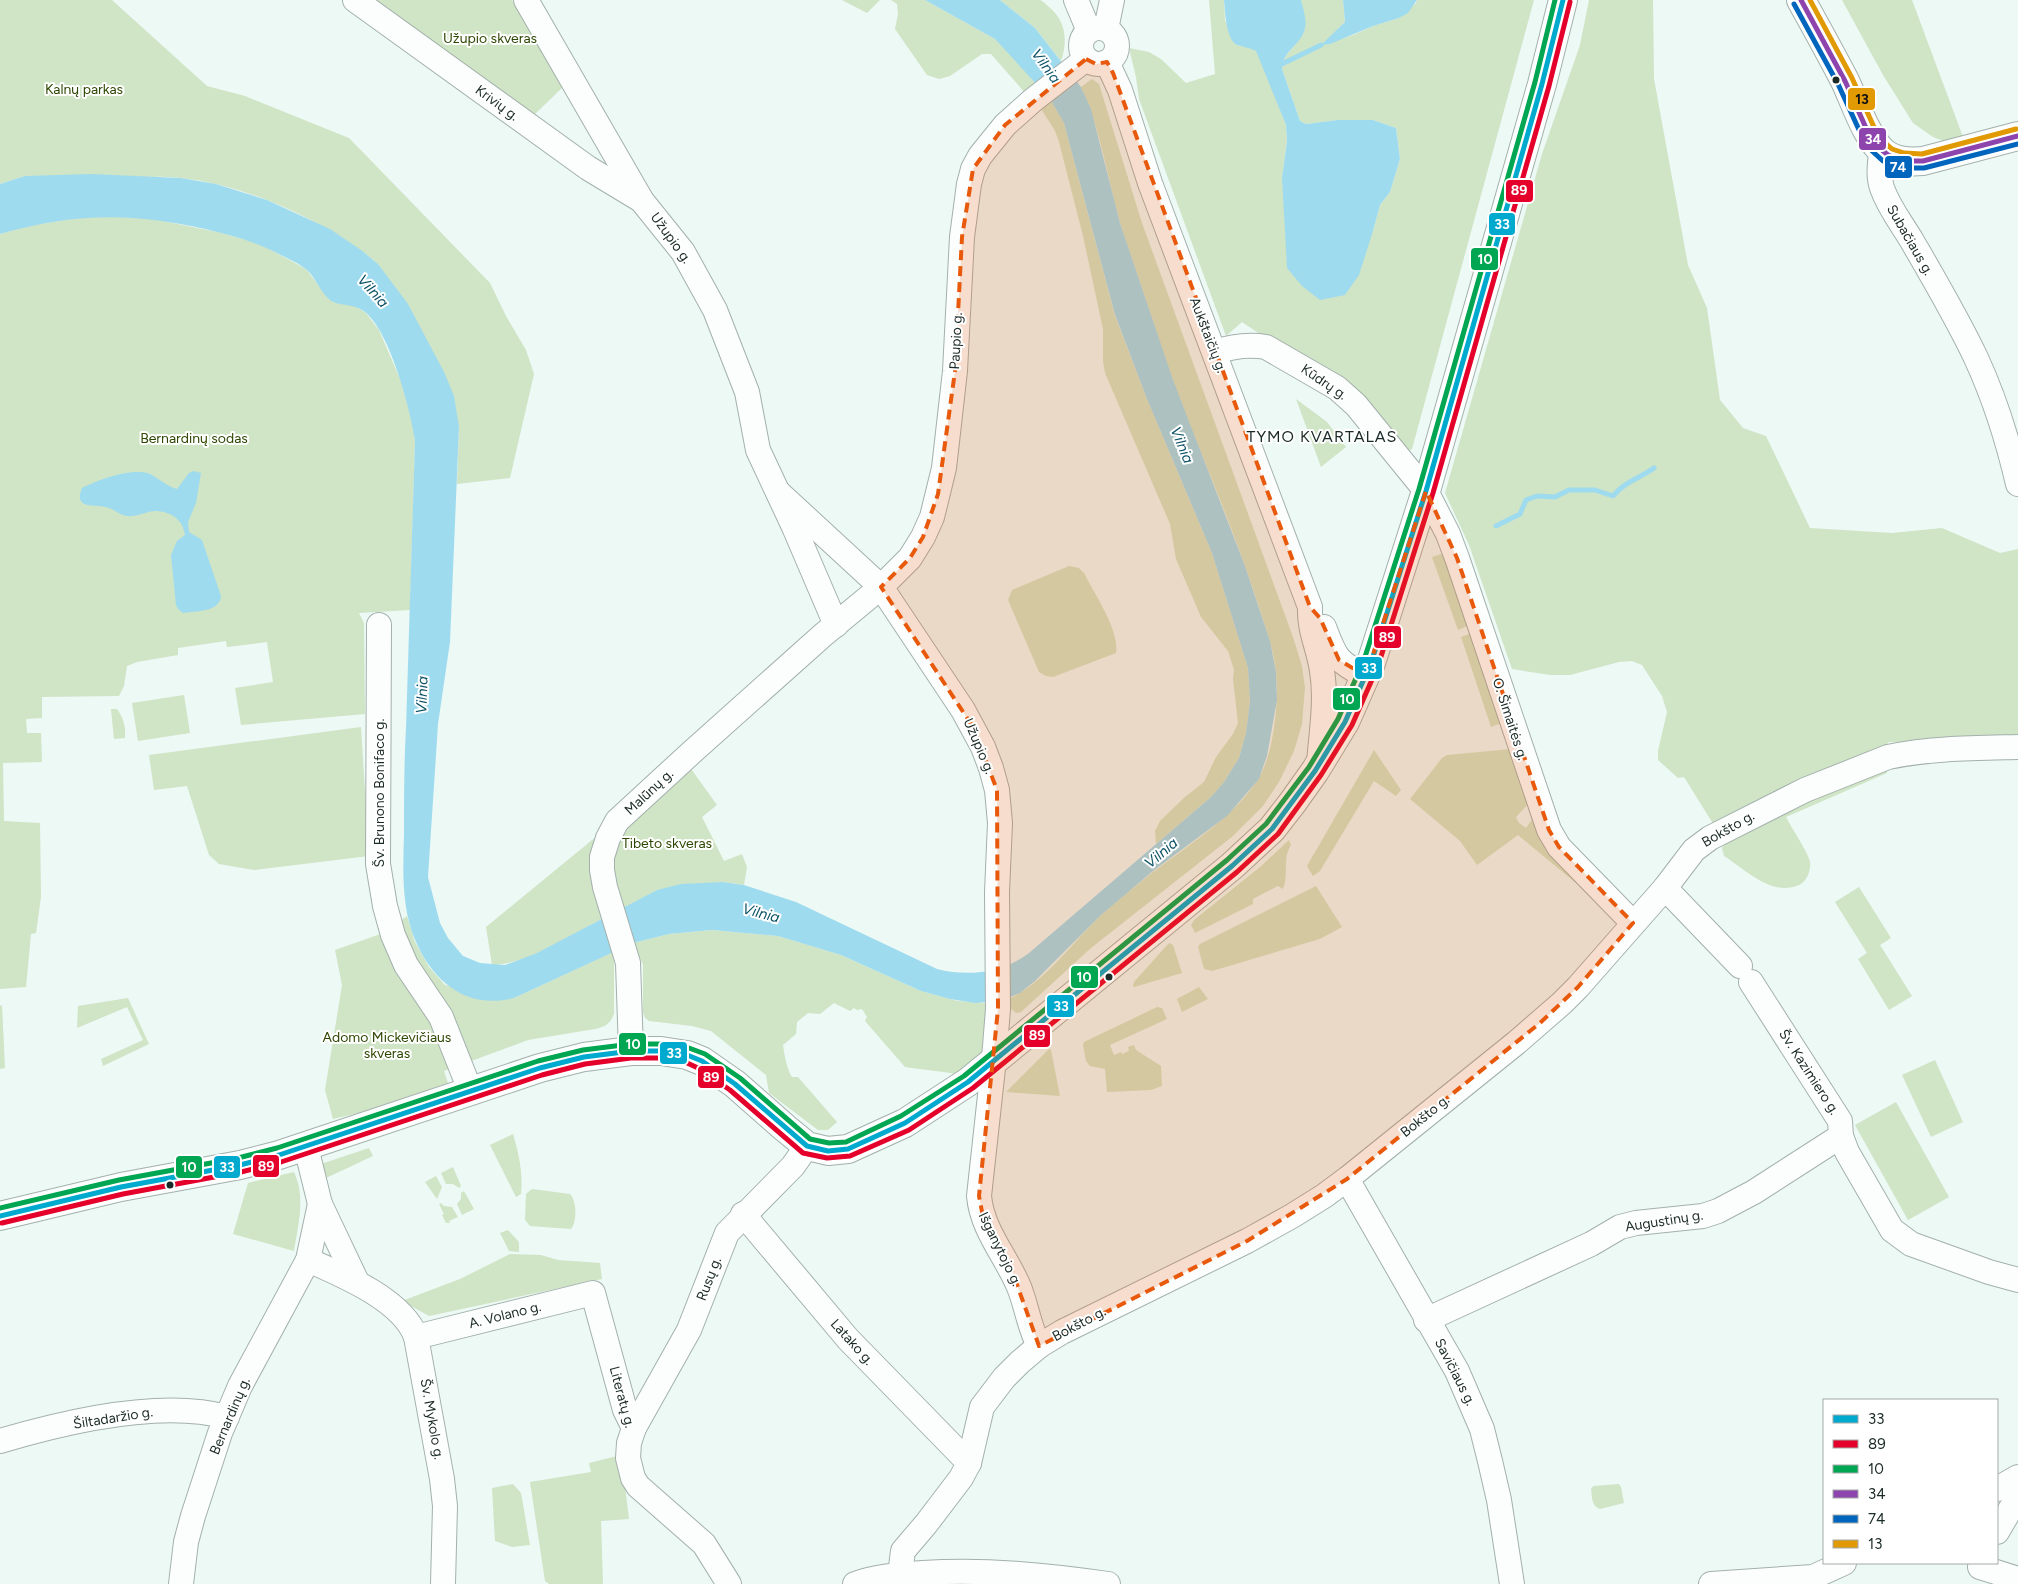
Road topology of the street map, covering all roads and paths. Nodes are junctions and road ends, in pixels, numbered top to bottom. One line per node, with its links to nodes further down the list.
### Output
1 (355, 0): 11 (street, Krivių g.)
2 (526, 0): 11 (street, Užupio g.)
3 (1076, 0): 7 (street)
4 (1112, 0): 7 (street)
5 (1563, 0): 14 (main road)
6 (1801, 0): 10 (main road)
7 (1097, 30): 8 (street, Aukštaičių g.); 8 (street)
8 (1089, 63): 12 (street, Aukštaičių g.); 16 (street, Paupio g.)
9 (2018, 136): 10 (main road)
10 (1882, 151): 13 (street, Subačiaus g.)
11 (642, 201): 15 (street, Užupio g.)
12 (1215, 352): 14 (street, Kūdrų g.); 17 (street, Aukštaičių g.)
13 (2018, 484)
14 (1426, 491): 21 (main road); 26 (street, O. Šimaitės g.)
15 (778, 492): 16 (street, Užupio g.); 18 (street, Užupio g.)
16 (881, 587): 18 (street); 28 (street, Užupio g.)
17 (1310, 607): 20 (street, Aukštaičių g.); 21 (street, Aukštaičių g.)
18 (836, 624): 27 (street, Malūnų g.)
19 (379, 626): 29 (street, Šv. Brunono Bonifaco g.)
20 (1322, 672): 22 (street, Aukštaičių g.); 24 (street, Aukštaičių g.)
21 (1366, 676): 22 (main road)
22 (1354, 701): 24 (main road)
23 (2018, 747): 25 (street, Bokšto g.)
24 (1319, 764): 28 (main road)
25 (1665, 888): 26 (street, Bokšto g.); 30 (street, Šv. Kazimiero g.)
26 (1633, 923): 33 (street, Bokšto g.)
27 (631, 1052): 29 (main road); 31 (main road)
28 (994, 1059): 31 (main road); 43 (street, Išganytojo g.)
29 (470, 1090): 32 (main road)
30 (1841, 1136): 38 (street, Šv. Kazimiero g.); 41 (street, Augustinų g.)
31 (807, 1146): 35 (street, Rusų g.)
32 (306, 1147): 34 (street, Šv. Mykolo g.); 36 (main road)
33 (1347, 1179): 41 (street, Savičiaus g.); 43 (street, Bokšto g.)
34 (320, 1204): 37 (street, Šv. Mykolo g.); 39 (street, Šv. Mykolo g.)
35 (743, 1214): 45 (street, Rusų g.); 47 (street, Latako g.)
36 (0, 1216)
37 (308, 1260): 39 (street, Šv. Mykolo g.); 44 (street, Bernardinų g.)
38 (2018, 1280)
39 (357, 1282): 42 (street, Šv. Mykolo g.)
40 (596, 1304): 42 (street, A. Volano g.); 45 (street, Literatų g.)
41 (1426, 1320): 62 (street, Savičiaus g.)
42 (416, 1336): 58 (street, Šv. Mykolo g.)
43 (1040, 1346): 47 (street, Bokšto g.)
44 (227, 1417): 46 (street, Šiltadaržio g.); 57 (street, Bernardinų g.)
45 (634, 1428): 59 (street, Literatų g.)
46 (0, 1441)
47 (969, 1463): 54 (street, Bokšto g.)
48 (2018, 1477): 49 (street)
49 (1998, 1488)
50 (2018, 1496): 51 (street)
51 (1998, 1530)
52 (1842, 1564): 56 (street)
53 (1979, 1569): 55 (street)
54 (900, 1574): 60 (street); 61 (street)
55 (2018, 1578)
56 (1812, 1581): 63 (street)
57 (180, 1584)
58 (443, 1584)
59 (729, 1584)
60 (855, 1584)
61 (1108, 1584)
62 (1512, 1584)
63 (1711, 1584)

